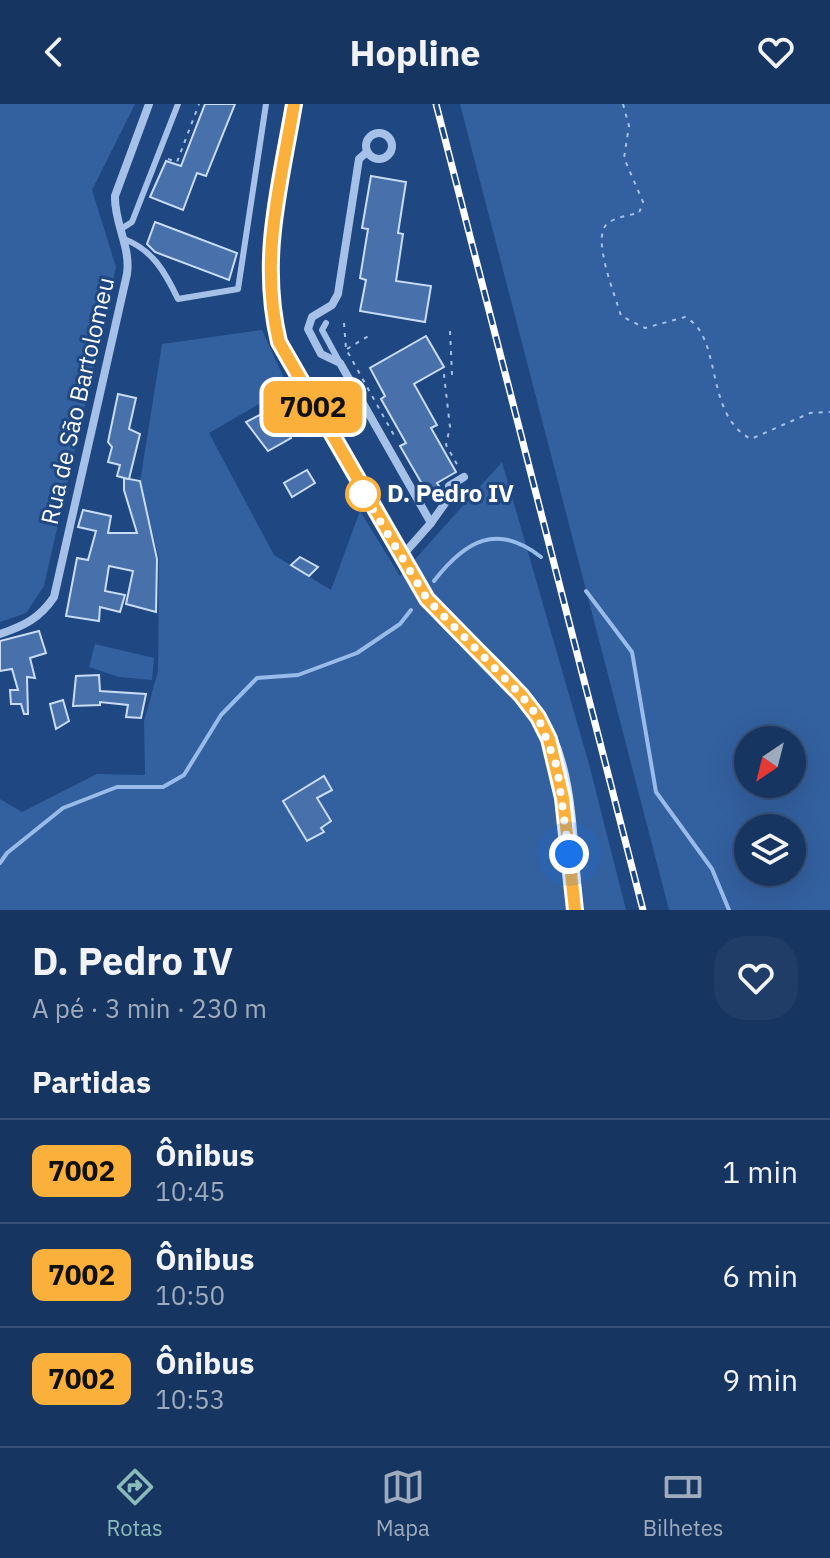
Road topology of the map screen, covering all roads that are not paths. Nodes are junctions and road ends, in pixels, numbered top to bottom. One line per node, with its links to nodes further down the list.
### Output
1 (149, 104): 6 (street, Rua de São Bartolomeu)
2 (178, 104): 6 (lane)
3 (266, 104): 7 (lane)
4 (294, 104): 12 (main road)
5 (367, 152): 9 (street)
6 (121, 229): 7 (street, Rua de São Bartolomeu)
7 (124, 239): 13 (street, Rua de São Bartolomeu)
8 (326, 323): 9 (lane)
9 (338, 359): 11 (street)
10 (464, 477): 11 (street)
11 (431, 523): 12 (street)
12 (401, 558): 14 (main road)
13 (0, 634)
14 (575, 910)

